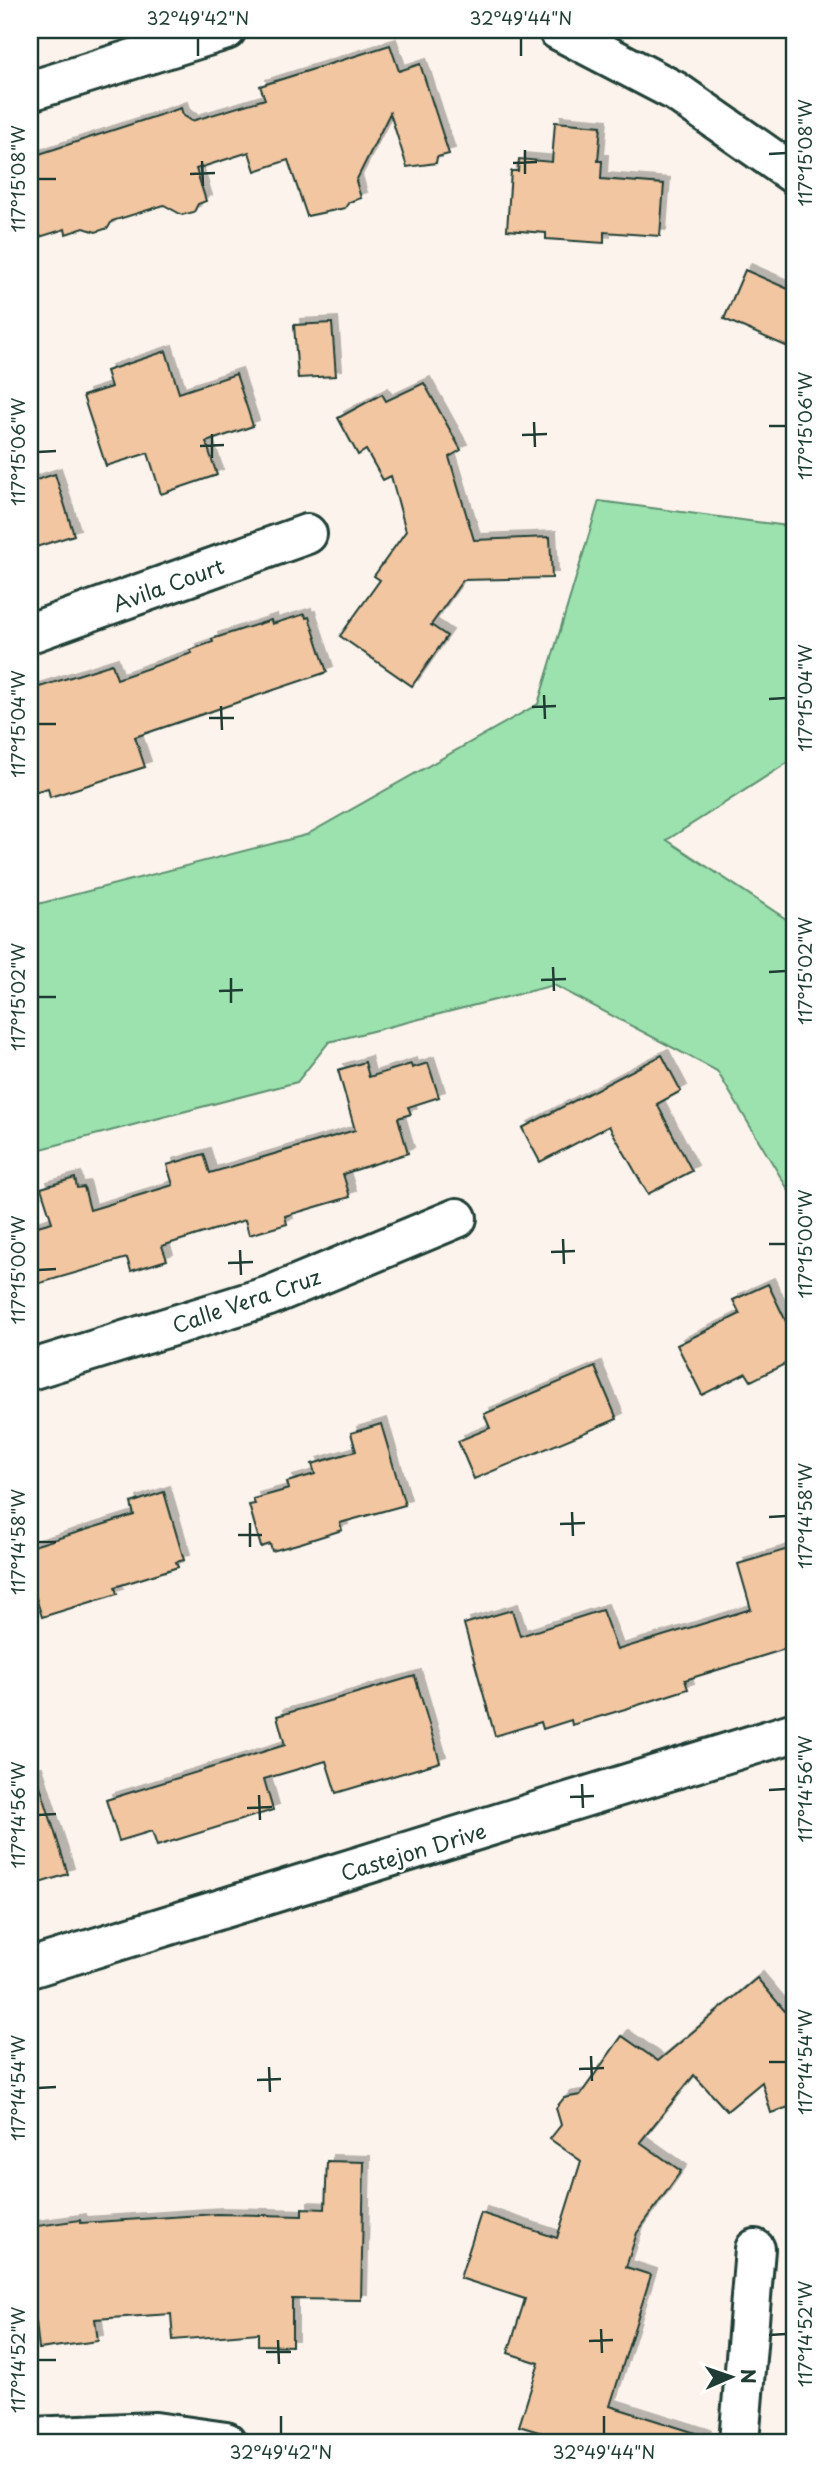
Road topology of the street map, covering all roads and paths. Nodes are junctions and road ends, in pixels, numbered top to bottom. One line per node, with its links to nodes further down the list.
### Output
1 (226, 30): 3 (street)
2 (558, 30): 4 (street)
3 (30, 91)
4 (795, 174)
5 (307, 534): 6 (street, Avila Court)
6 (30, 633)
7 (457, 1218): 8 (street, Calle Vera Cruz)
8 (30, 1370)
9 (795, 1732): 10 (street, Castejon Drive)
10 (30, 1968)
11 (755, 2249): 14 (street)
12 (30, 2437): 13 (street)
13 (226, 2442)
14 (739, 2442)

